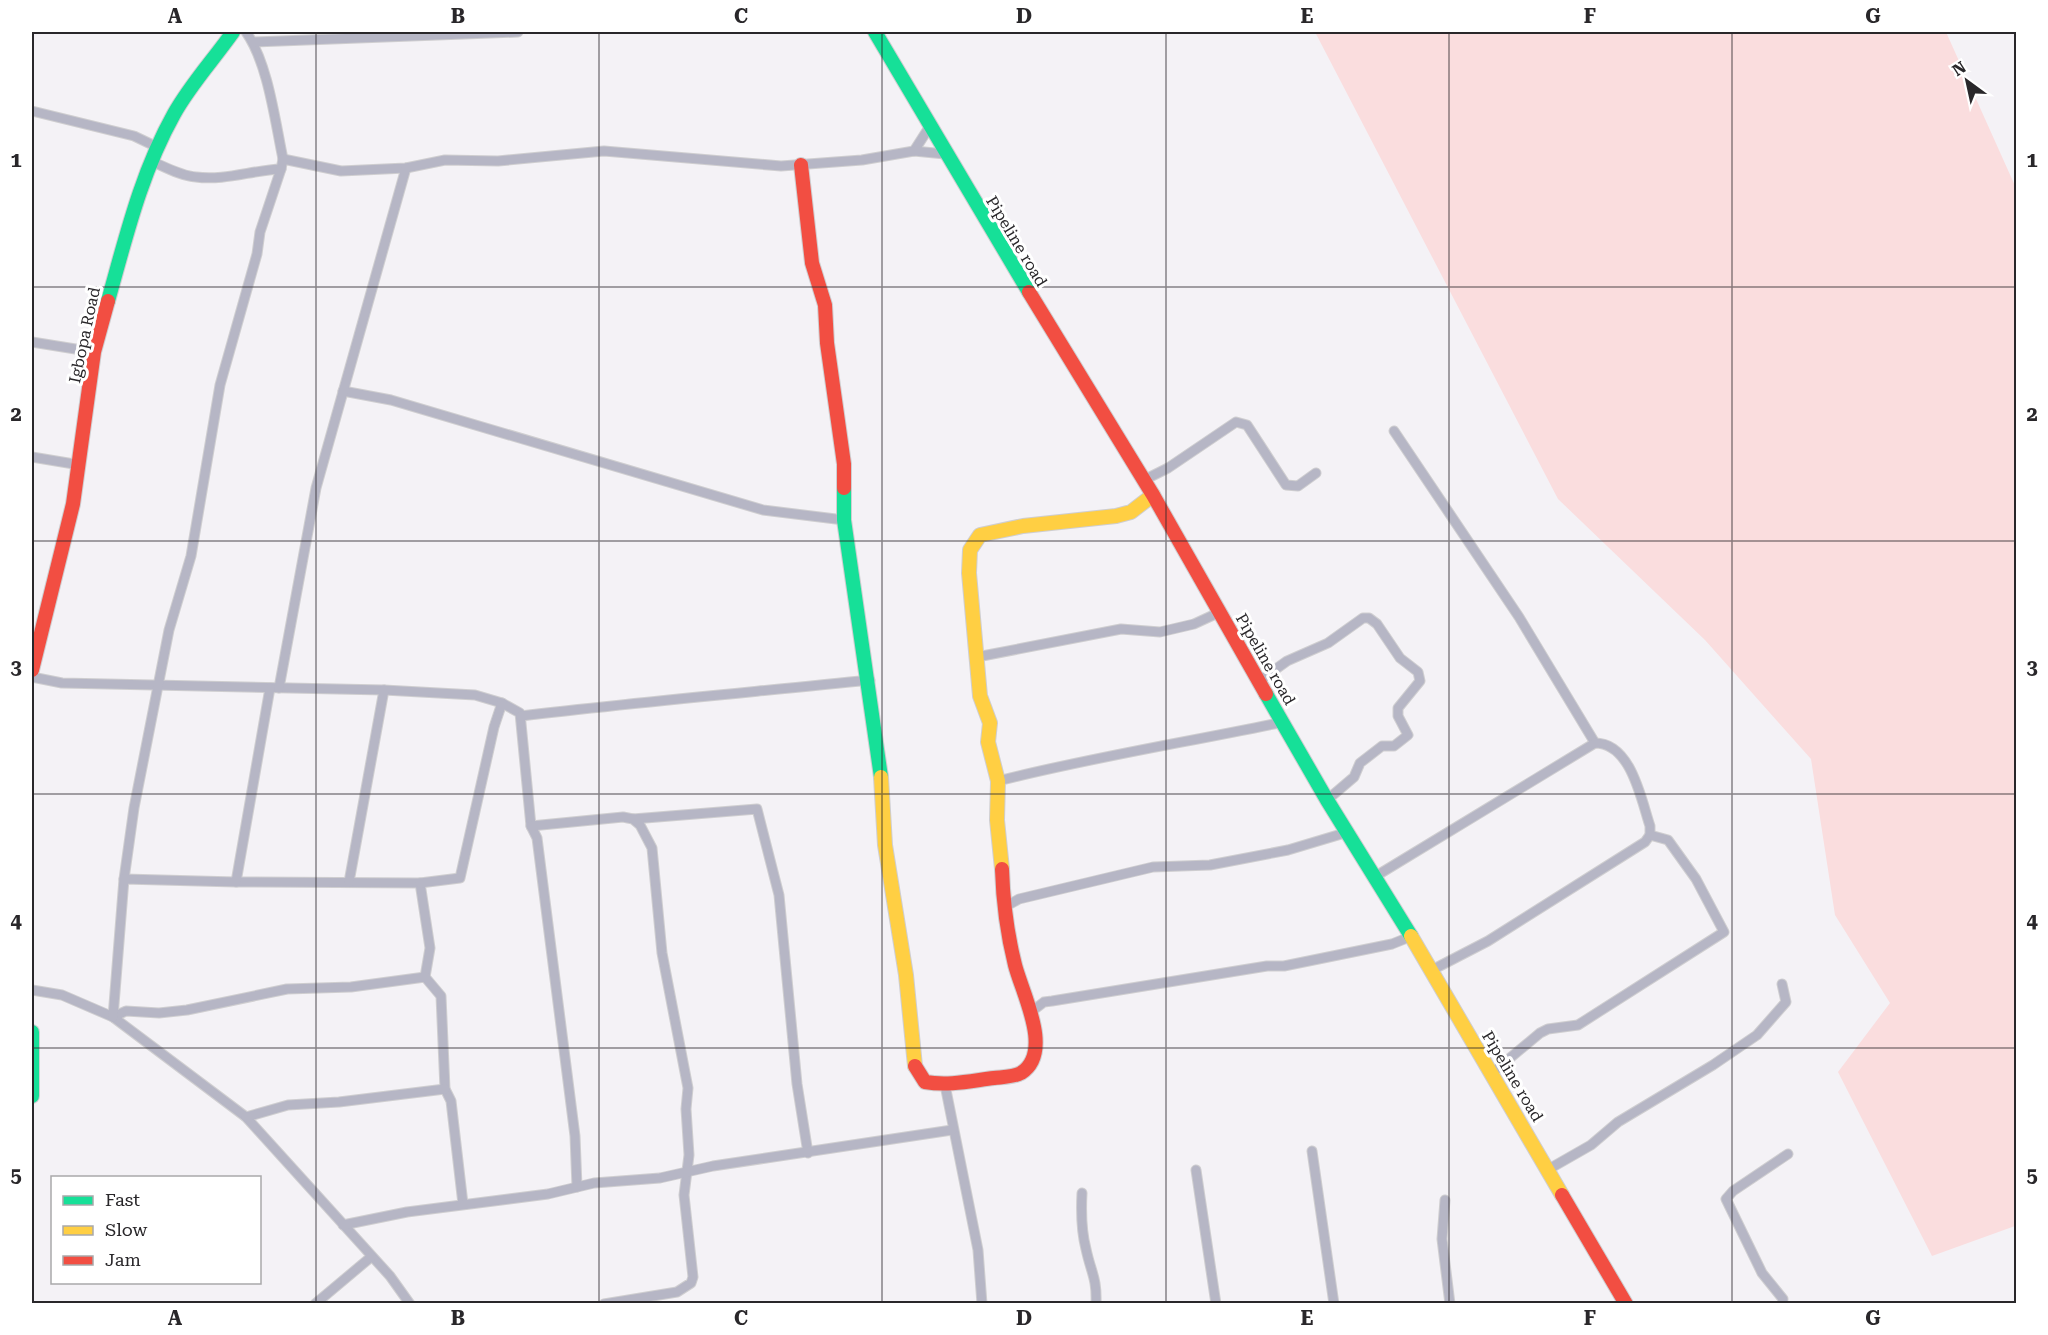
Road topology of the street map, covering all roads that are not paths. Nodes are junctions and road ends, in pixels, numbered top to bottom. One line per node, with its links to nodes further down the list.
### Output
1 (233, 32): 8 (street, Igbopa Road)
2 (246, 32): 5 (street)
3 (518, 32): 5 (street)
4 (875, 32): 7 (street, Pipeline road)
5 (253, 42): 12 (street)
6 (32, 111): 8 (street)
7 (930, 126): 9 (street); 10 (street, Pipeline road)
8 (157, 147): 11 (street, Igbopa Road)
9 (914, 151): 10 (street); 13 (street)
10 (945, 154): 22 (street, Pipeline road)
11 (151, 161): 12 (street); 16 (street, Igbopa Road)
12 (282, 164): 14 (street); 32 (street)
13 (801, 165): 14 (street); 24 (street)
14 (406, 168): 17 (street)
15 (32, 342): 16 (street)
16 (94, 352): 20 (street, Igbopa Road)
17 (343, 391): 24 (street); 33 (street)
18 (1394, 431): 38 (street)
19 (32, 457): 20 (street)
20 (80, 465): 26 (street, Igbopa Road)
21 (1316, 473): 22 (street)
22 (1144, 480): 23 (street, Pipeline road)
23 (1153, 495): 25 (street, Pipeline road); 27 (street)
24 (844, 520): 30 (street)
25 (1220, 612): 27 (street); 31 (street, Pipeline road)
26 (37, 629): 28 (street, Igbopa Road)
27 (977, 657): 39 (street)
28 (32, 670)
29 (32, 678): 32 (street)
30 (870, 680): 36 (street); 60 (street)
31 (1259, 681): 37 (street, Pipeline road); 40 (street)
32 (159, 686): 33 (street); 46 (street)
33 (274, 688): 34 (street); 47 (street)
34 (384, 690): 35 (street); 48 (street)
35 (502, 703): 36 (street); 49 (street)
36 (521, 716): 42 (street)
37 (1283, 722): 39 (street); 40 (street, Pipeline road)
38 (1595, 743): 44 (street); 45 (street)
39 (998, 781): 50 (street)
40 (1327, 800): 43 (street, Pipeline road)
41 (633, 819): 42 (street); 66 (street); 70 (street)
42 (531, 826): 71 (street)
43 (1348, 832): 45 (street, Pipeline road); 50 (street)
44 (1650, 835): 52 (street); 59 (street)
45 (1376, 876): 51 (street, Pipeline road)
46 (124, 879): 47 (street); 57 (street)
47 (236, 882): 48 (street)
48 (349, 882): 49 (street)
49 (420, 883): 53 (street)
50 (1002, 908): 56 (street)
51 (1412, 936): 52 (street, Pipeline road); 56 (street)
52 (1431, 970): 59 (street, Pipeline road)
53 (425, 977): 57 (street); 61 (street)
54 (1782, 984): 68 (street)
55 (32, 990): 57 (street)
56 (1031, 1012): 60 (street)
57 (113, 1017): 63 (street)
58 (32, 1032): 62 (street)
59 (1492, 1073): 68 (street, Pipeline road)
60 (945, 1085): 64 (street)
61 (445, 1089): 63 (street); 74 (street)
62 (32, 1096)
63 (246, 1117): 76 (street)
64 (952, 1130): 66 (street); 82 (street)
65 (1312, 1151): 85 (street)
66 (808, 1152): 70 (street)
67 (1788, 1154): 88 (street)
68 (1549, 1169): 87 (street, Pipeline road)
69 (1196, 1170): 84 (street)
70 (688, 1173): 71 (street); 81 (street)
71 (577, 1187): 74 (street)
72 (1082, 1193): 83 (street)
73 (1445, 1200): 86 (street)
74 (463, 1204): 75 (street)
75 (354, 1222): 76 (street); 77 (street)
76 (343, 1225): 77 (street)
77 (350, 1234): 78 (street)
78 (371, 1257): 79 (street); 80 (street)
79 (315, 1304)
80 (410, 1304)
81 (604, 1304)
82 (982, 1304)
83 (1096, 1304)
84 (1216, 1304)
85 (1334, 1304)
86 (1450, 1304)
87 (1626, 1304)
88 (1782, 1304)

